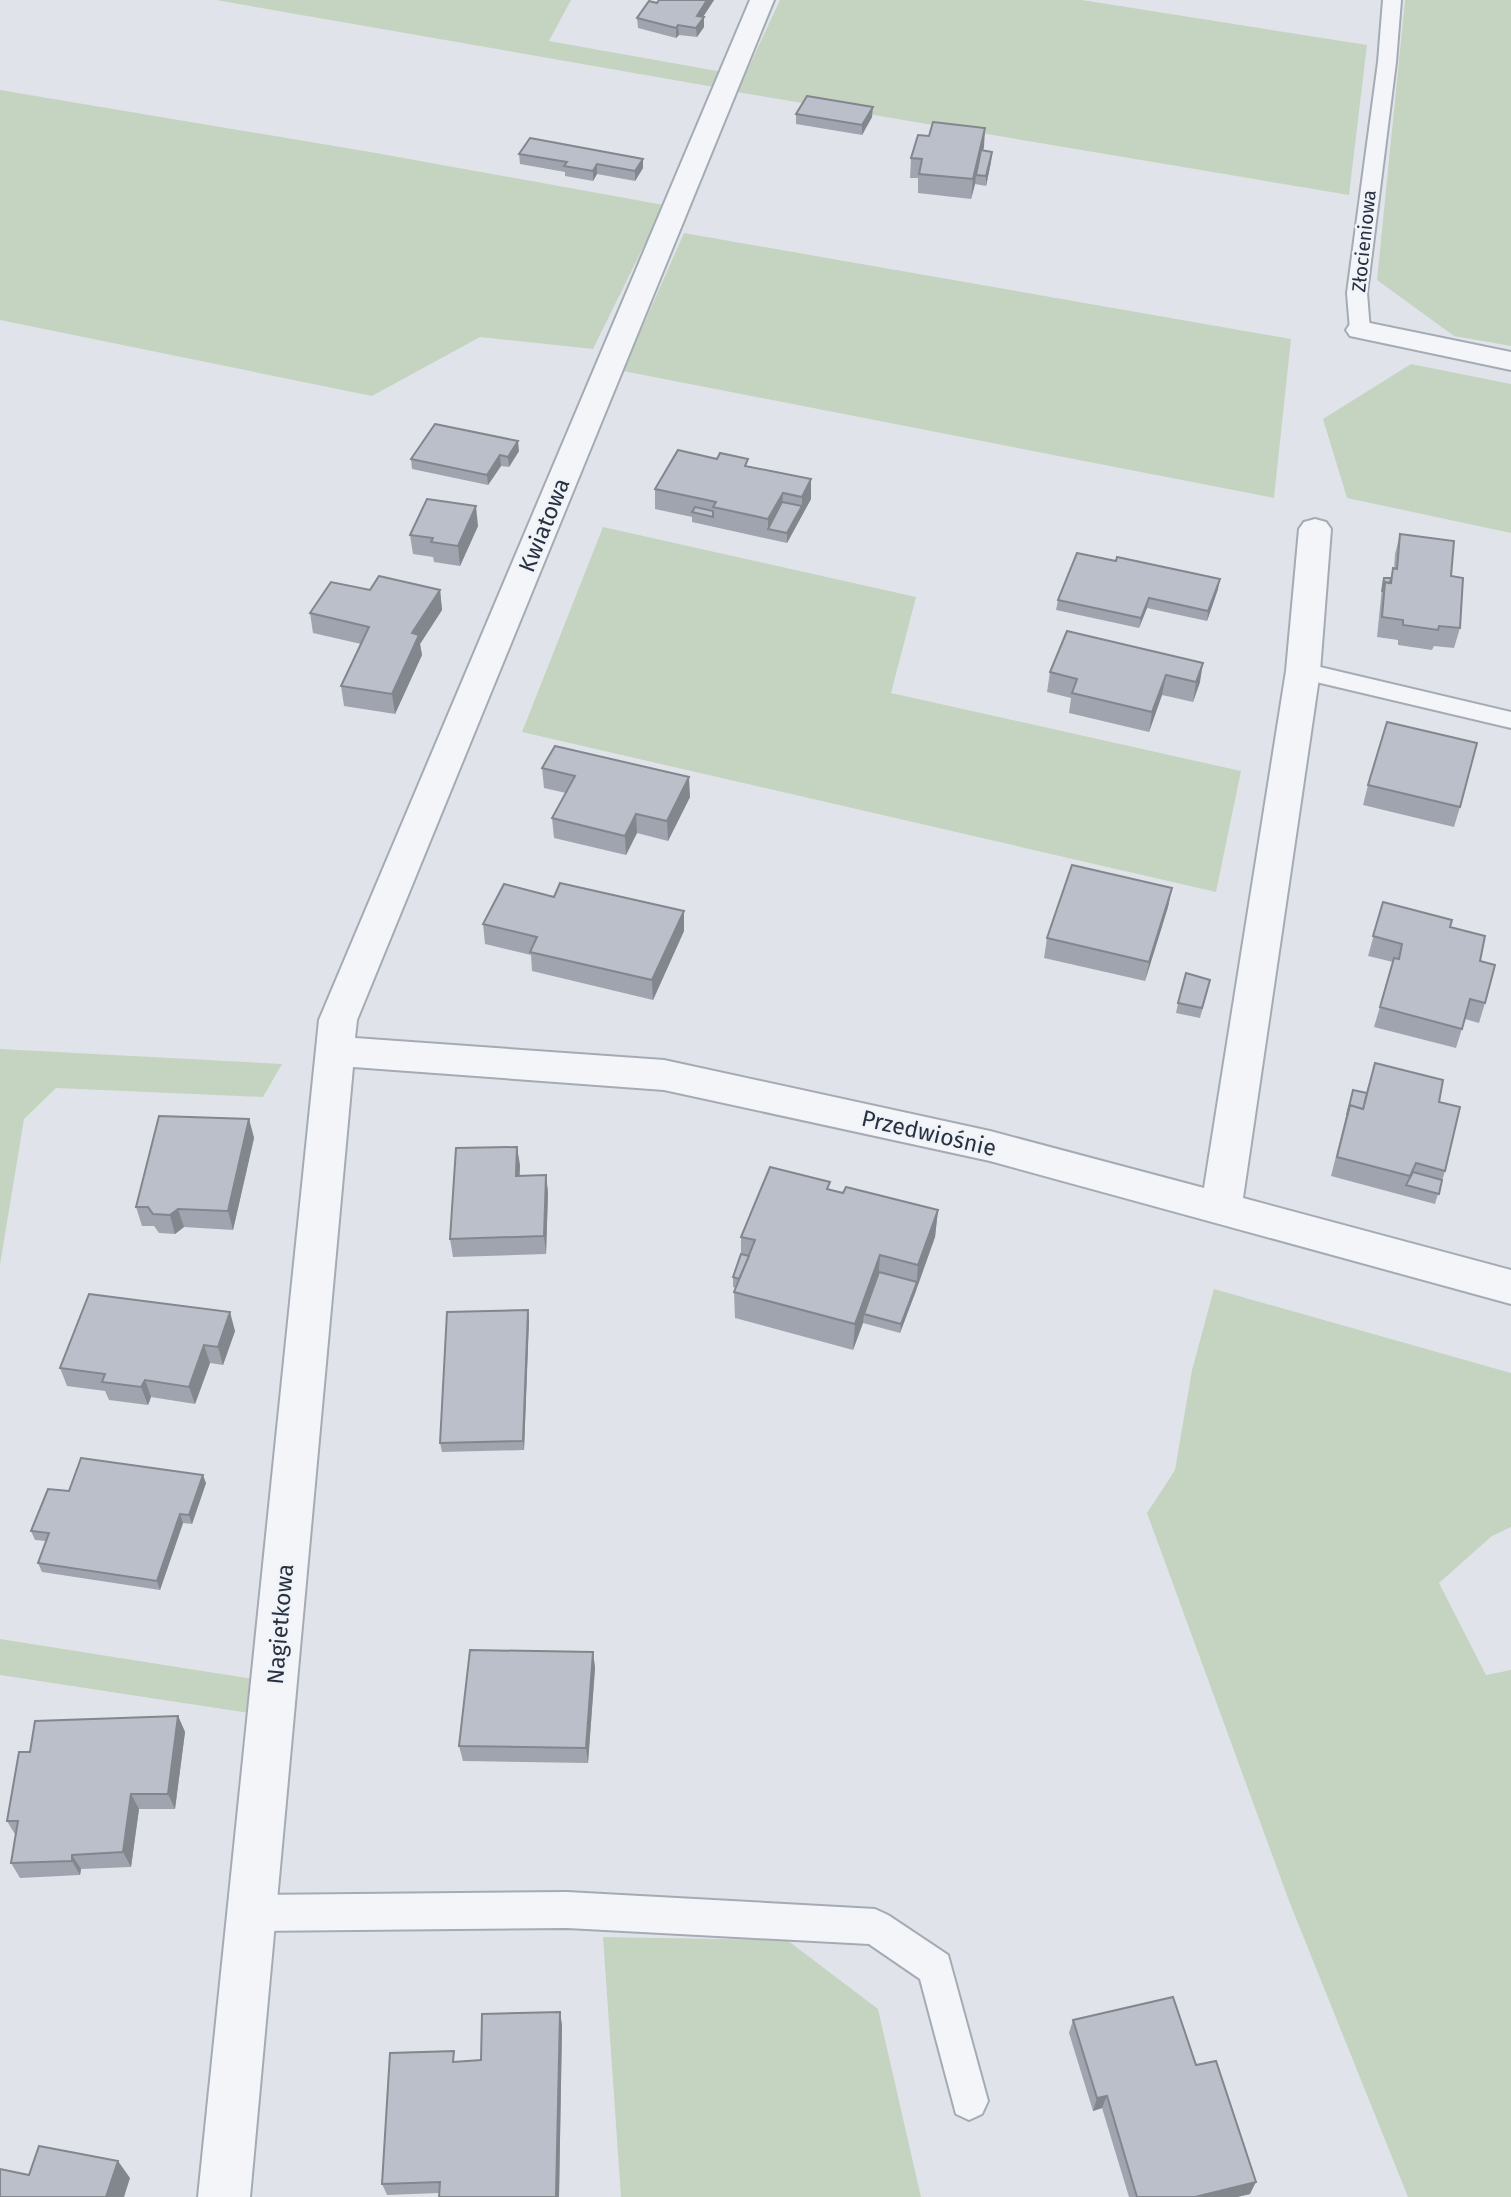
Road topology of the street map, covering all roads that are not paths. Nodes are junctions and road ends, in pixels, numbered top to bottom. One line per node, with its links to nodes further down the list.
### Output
1 (762, 0): 8 (street, Kwiatowa)
2 (1392, 0): 3 (lane, Złocieniowa)
3 (1360, 330): 4 (street, Złocieniowa)
4 (1511, 361)
5 (1315, 529): 6 (street)
6 (1303, 671): 7 (lane); 9 (street)
7 (1511, 720)
8 (333, 1051): 9 (street, Przedwiośnie); 11 (street, Nagietkowa)
9 (1221, 1209): 10 (street, Przedwiośnie)
10 (1511, 1287)
11 (253, 1913): 12 (lane); 13 (street, Nagietkowa)
12 (969, 2101)
13 (224, 2197)

